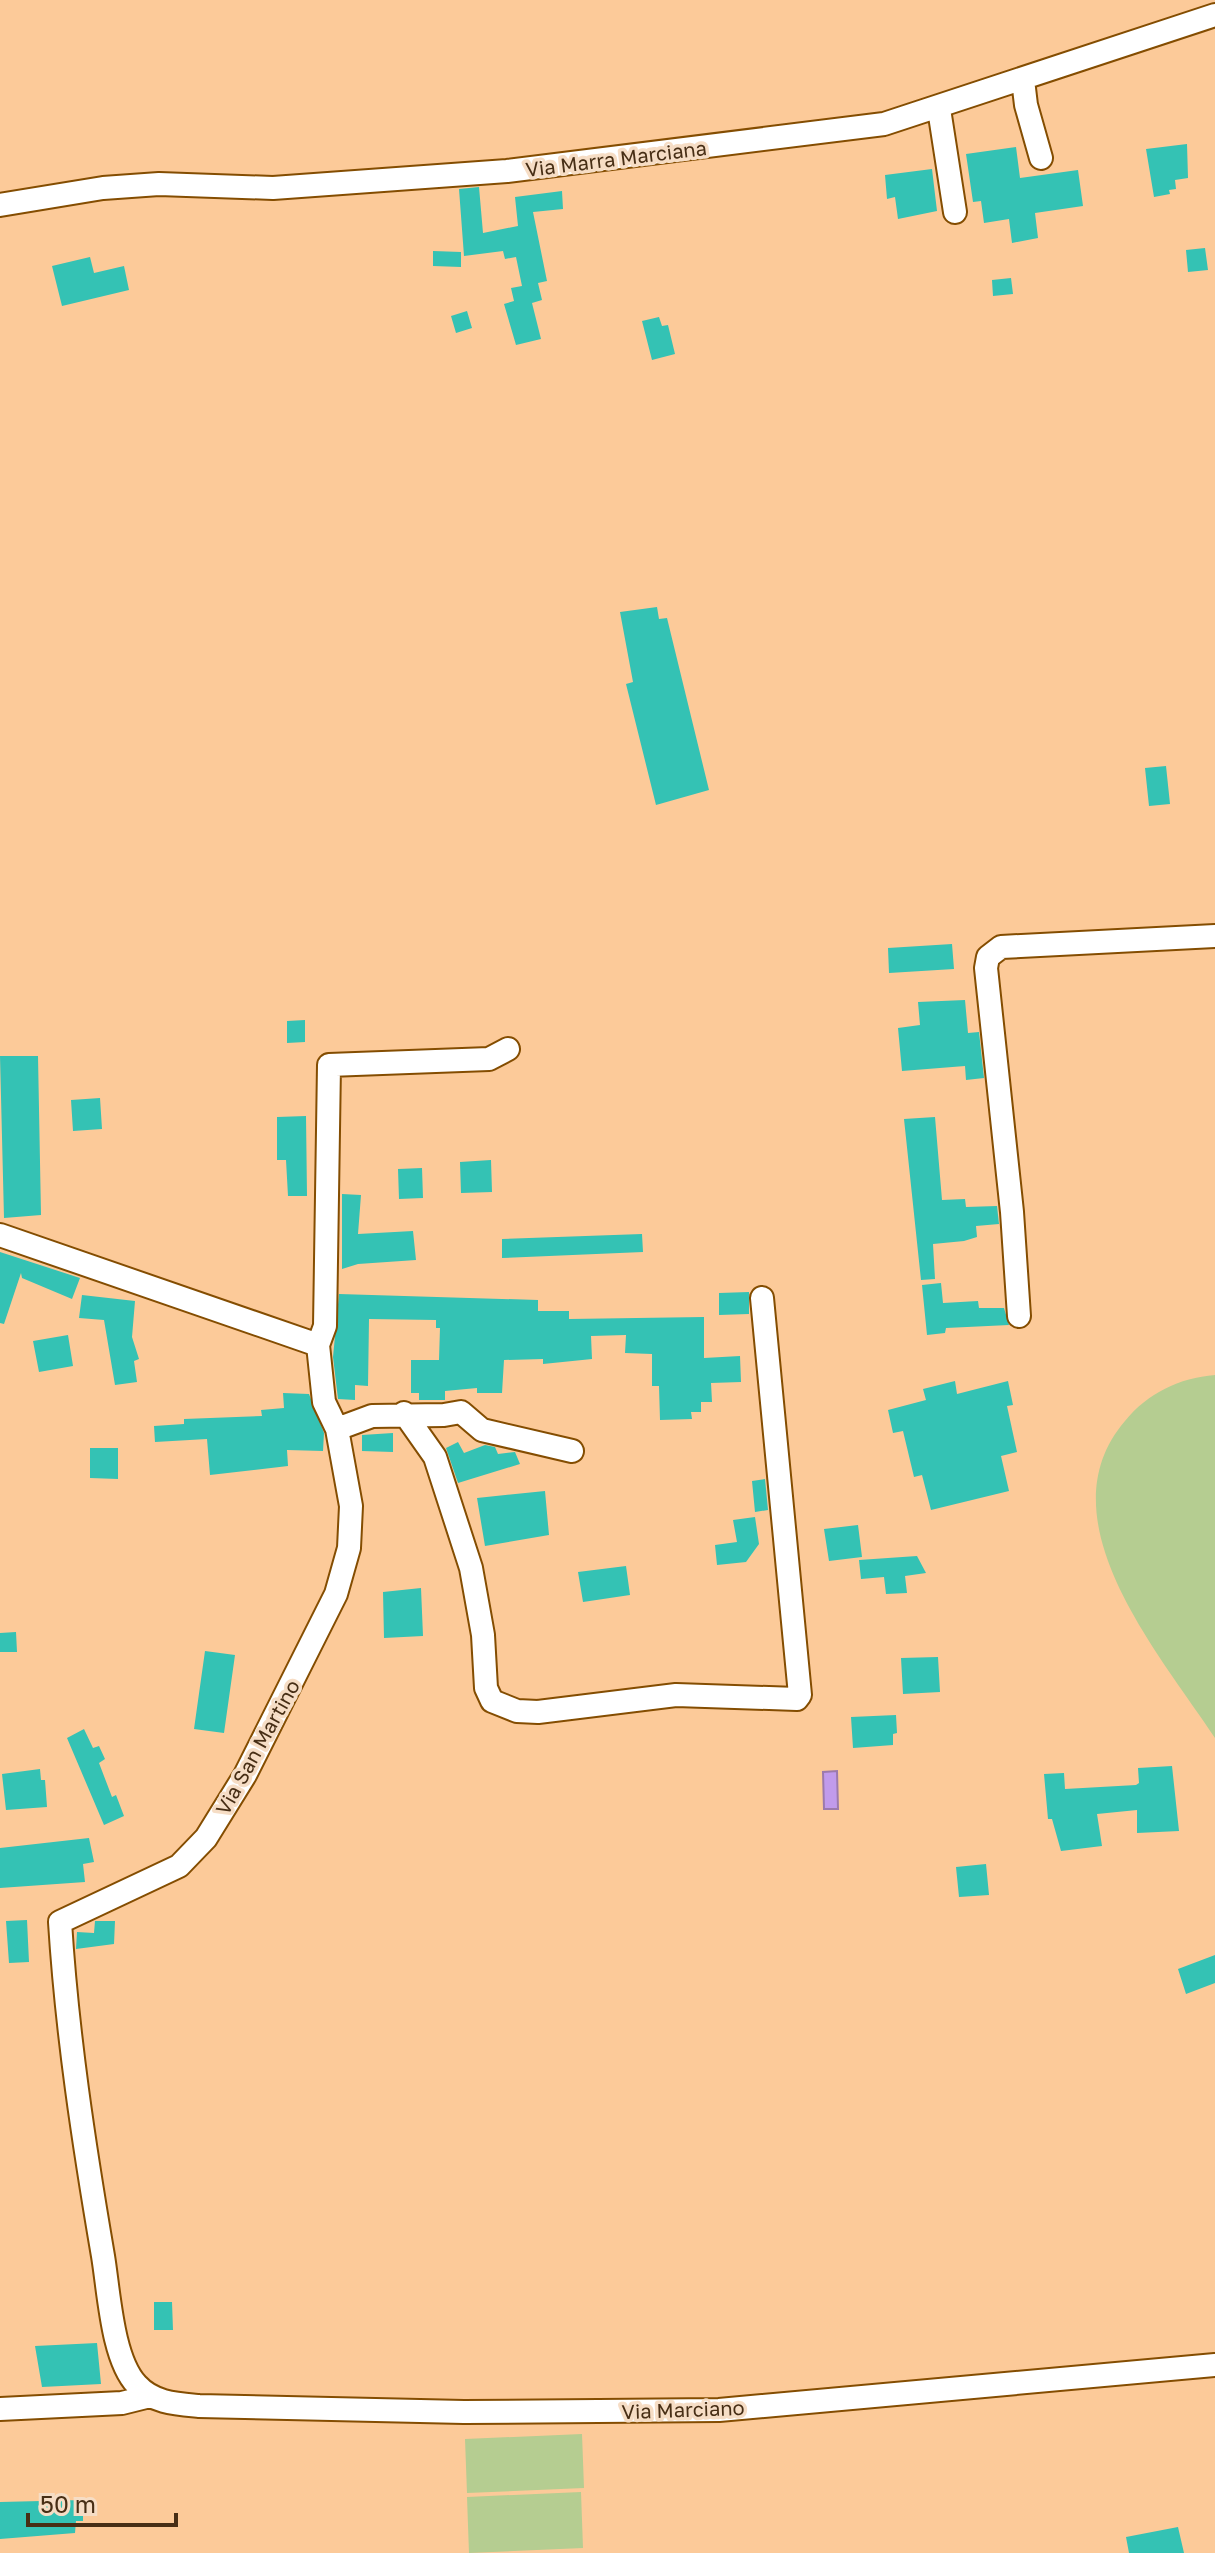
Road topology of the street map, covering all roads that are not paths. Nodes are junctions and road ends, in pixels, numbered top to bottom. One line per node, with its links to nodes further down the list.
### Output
1 (1215, 15): 2 (street, Via Marra Marciana)
2 (1023, 80): 3 (street, Via Marra Marciana); 4 (street)
3 (939, 109): 5 (street, Via Marra Marciana); 6 (street)
4 (1041, 158)
5 (0, 205)
6 (955, 212)
7 (1215, 936): 11 (street)
8 (508, 1049): 12 (street, Via San Martino)
9 (0, 1235): 12 (street)
10 (762, 1298): 13 (street)
11 (1019, 1316)
12 (318, 1345): 14 (street, Via San Martino)
13 (404, 1413): 14 (street); 15 (street)
14 (337, 1429): 17 (street, Via San Martino)
15 (572, 1451)
16 (1215, 2365): 17 (street, Via Marciano)
17 (150, 2396): 18 (street)
18 (0, 2409)

